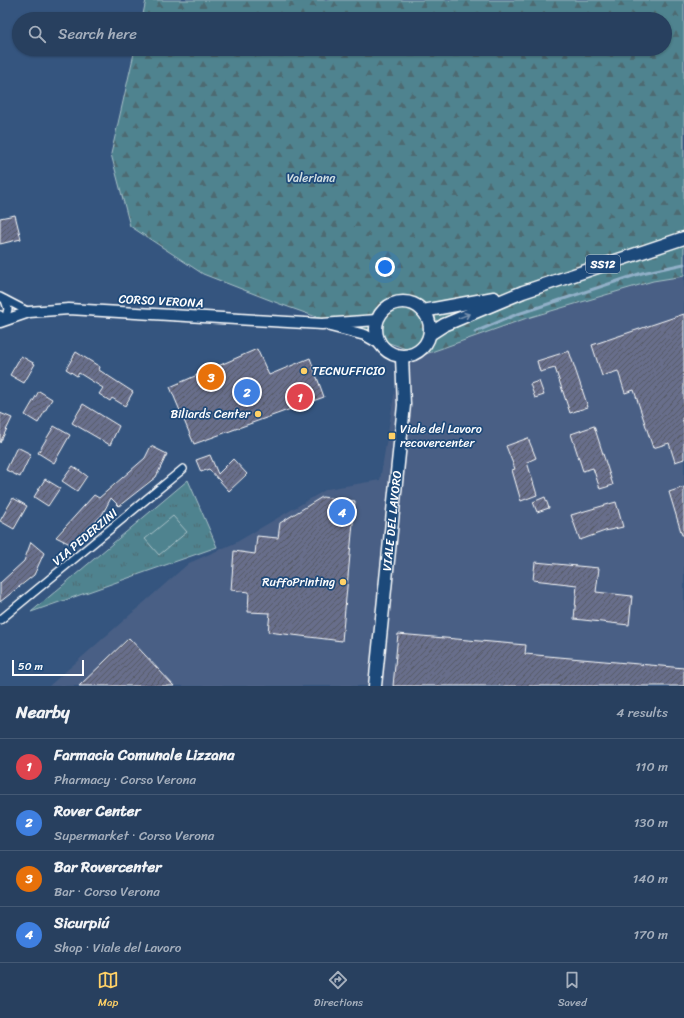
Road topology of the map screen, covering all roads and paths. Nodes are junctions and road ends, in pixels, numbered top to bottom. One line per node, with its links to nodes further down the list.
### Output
1 (684, 238): 2 (main road, SS12)
2 (523, 292): 4 (main road, SS12); 9 (main road, SS12, one-way to 2)
3 (3, 299): 5 (street); 6 (street)
4 (423, 311): 7 (main road); 9 (main road)
5 (29, 312): 6 (main road, CORSO VERONA); 8 (main road, CORSO VERONA)
6 (2, 319)
7 (378, 320): 8 (main road); 10 (main road)
8 (322, 324): 10 (main road)
9 (430, 334): 11 (main road, SS12)
10 (379, 343): 11 (main road)
11 (402, 356): 14 (main road, VIALE DEL LAVORO)
12 (183, 469): 13 (street, VIA PEDERZINI)
13 (0, 620)
14 (375, 686)

